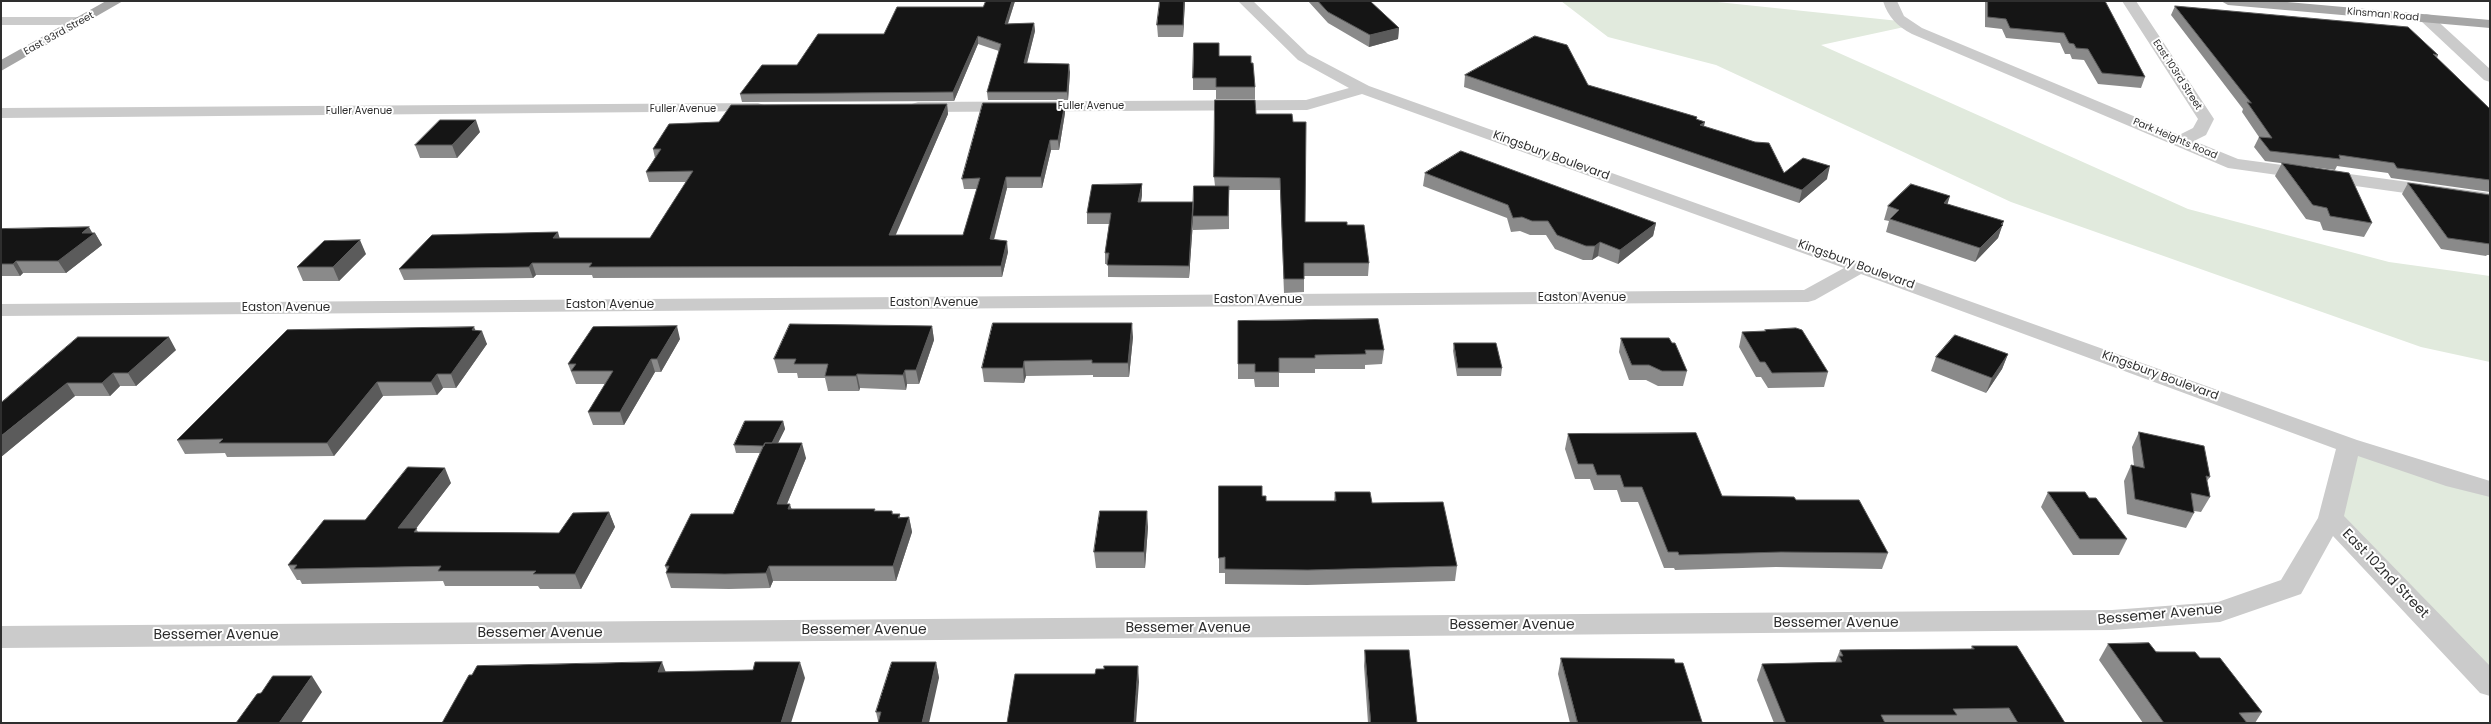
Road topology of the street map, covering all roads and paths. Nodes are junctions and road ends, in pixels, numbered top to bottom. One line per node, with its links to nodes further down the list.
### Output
1 (116, 1): 8 (main road, East 93rd Street)
2 (1245, 1): 12 (street, Kingsbury Boulevard)
3 (1890, 1): 16 (street, Park Heights Road)
4 (2129, 1): 16 (street, East 103rd Street)
5 (2228, 1): 6 (main road, Kinsman Road)
6 (2426, 18): 9 (main road, Kinsman Road); 11 (street)
7 (1, 21): 8 (street)
8 (81, 21): 10 (main road, East 93rd Street)
9 (2490, 24)
10 (1, 66)
11 (2490, 77)
12 (1363, 89): 13 (street, Fuller Avenue); 18 (street, Kingsbury Boulevard)
13 (902, 107)
14 (774, 108): 15 (street, Fuller Avenue)
15 (1, 113)
16 (2180, 142): 17 (street, Park Heights Road)
17 (2490, 199)
18 (1860, 267): 19 (street, Easton Avenue); 20 (street, Kingsbury Boulevard)
19 (1, 310)
20 (2348, 445): 21 (street, Kingsbury Boulevard); 22 (street)
21 (2490, 489)
22 (2331, 518): 23 (street, Bessemer Avenue); 24 (street, East 102nd Street)
23 (1, 637)
24 (2490, 685)

